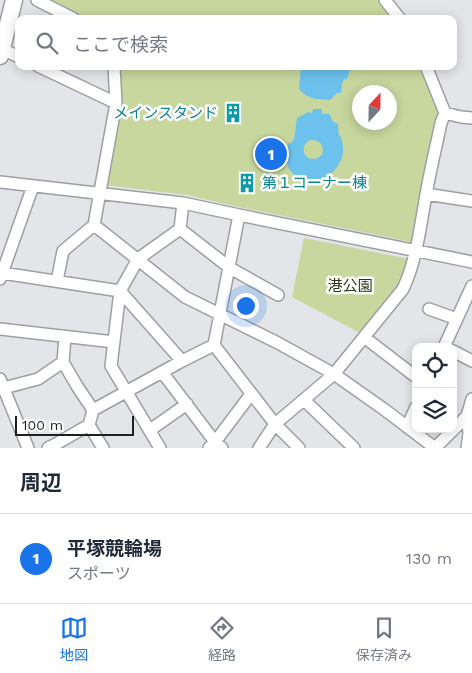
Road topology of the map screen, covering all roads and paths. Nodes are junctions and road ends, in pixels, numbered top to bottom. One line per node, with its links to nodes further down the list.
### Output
1 (14, 0): 6 (highway)
2 (37, 0): 4 (street)
3 (385, 0): 5 (street)
4 (66, 15)
5 (397, 15)
6 (1, 53): 7 (street)
7 (15, 56)
8 (46, 70): 11 (street)
9 (114, 70): 11 (street)
10 (428, 70): 12 (street)
11 (116, 103): 16 (street)
12 (446, 112): 13 (street); 17 (street)
13 (472, 118)
14 (0, 182): 15 (street)
15 (33, 186): 16 (street); 27 (street)
16 (99, 194): 19 (street); 21 (street)
17 (426, 194): 18 (street); 23 (street)
18 (472, 201)
19 (183, 203): 20 (street); 22 (street)
20 (239, 216): 23 (street); 26 (street)
21 (94, 225): 24 (street); 28 (street)
22 (180, 229): 24 (street); 26 (street)
23 (416, 251): 25 (street); 37 (street)
24 (138, 259): 30 (street); 33 (street)
25 (472, 262)
26 (230, 268): 31 (street); 33 (street)
27 (1, 277): 28 (street)
28 (57, 281): 30 (street)
29 (472, 286): 34 (street)
30 (120, 291): 38 (street); 42 (street)
31 (278, 295)
32 (429, 309): 34 (street)
33 (221, 315): 40 (street); 46 (street)
34 (457, 319): 39 (street)
35 (0, 329): 36 (street)
36 (65, 337): 38 (street); 44 (street)
37 (364, 337): 46 (street); 47 (street)
38 (114, 342): 49 (street)
39 (449, 343)
40 (214, 344): 42 (street); 50 (street)
41 (457, 353): 43 (street)
42 (182, 361): 45 (street)
43 (472, 361)
44 (63, 362): 48 (street); 54 (street)
45 (162, 372): 49 (street); 53 (street)
46 (334, 374): 52 (street); 59 (street)
47 (412, 374)
48 (1, 385): 62 (street)
49 (126, 391): 54 (street); 60 (street)
50 (252, 394): 58 (street); 61 (street)
51 (472, 399): 56 (street)
52 (304, 400): 58 (street); 68 (street)
53 (187, 404): 60 (street); 61 (street)
54 (93, 410): 57 (street)
55 (412, 416): 59 (street)
56 (467, 416): 69 (street); 70 (street)
57 (89, 424): 63 (street); 64 (street)
58 (275, 424): 66 (street); 67 (street)
59 (407, 427): 69 (street)
60 (150, 430): 65 (street)
61 (215, 446)
62 (28, 448)
63 (48, 448)
64 (103, 448)
65 (160, 448)
66 (259, 448)
67 (299, 448)
68 (354, 448)
69 (436, 448)
70 (467, 448)

